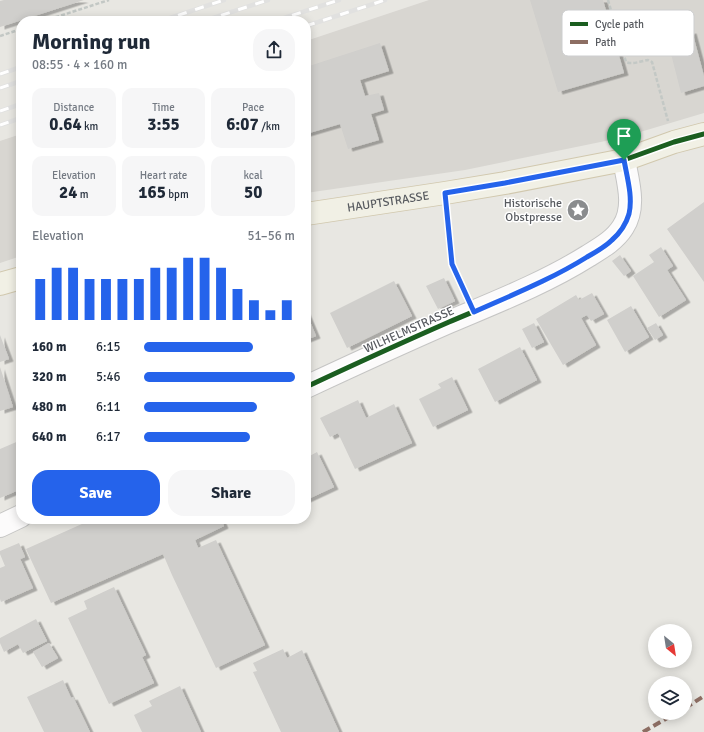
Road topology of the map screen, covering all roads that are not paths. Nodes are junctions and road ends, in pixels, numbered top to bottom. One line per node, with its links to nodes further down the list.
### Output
1 (704, 134): 2 (main road, HAUPTSTRASSE)
2 (624, 160): 3 (main road, HAUPTSTRASSE); 6 (street, WILHELMSTRASSE)
3 (311, 213)
4 (16, 279): 5 (main road)
5 (0, 284)
6 (311, 385)
7 (16, 518): 8 (street)
8 (0, 526)

